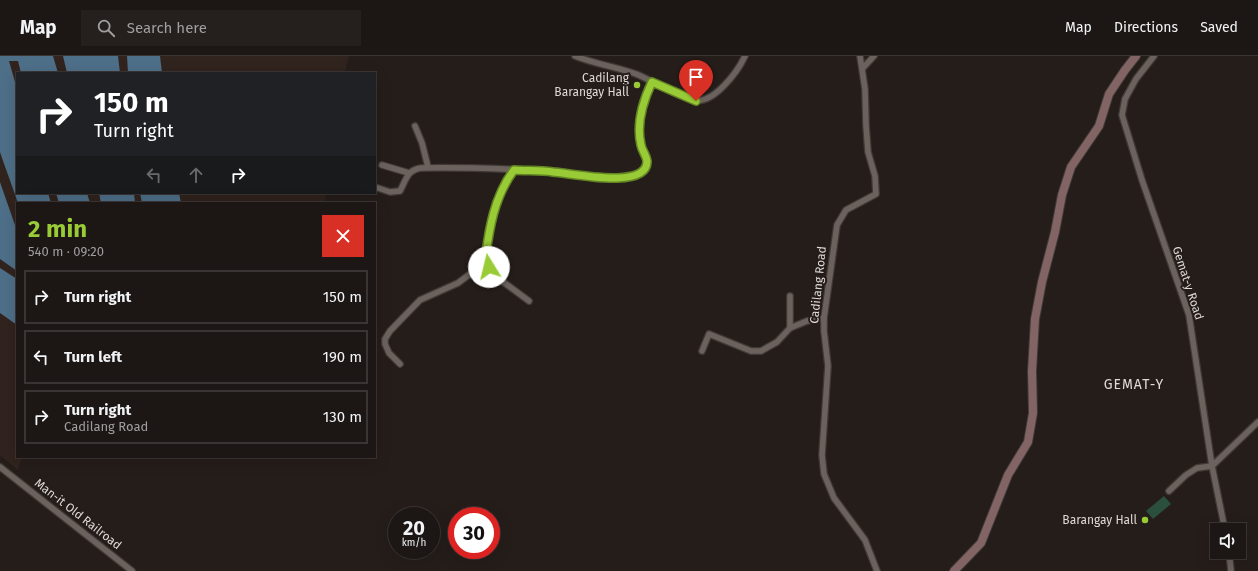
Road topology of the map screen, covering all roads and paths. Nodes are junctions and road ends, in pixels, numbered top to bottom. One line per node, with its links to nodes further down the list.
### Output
1 (575, 56): 8 (street)
2 (745, 56): 8 (street)
3 (860, 56): 7 (street, Cadilang Road)
4 (874, 56): 7 (street)
5 (1136, 56): 30 (street)
6 (1154, 56): 23 (street, Gemat-y Road)
7 (863, 68): 18 (street, Cadilang Road)
8 (652, 82): 12 (street)
9 (415, 126): 11 (street)
10 (382, 165): 13 (street)
11 (428, 167): 12 (street); 13 (street)
12 (514, 170): 15 (street)
13 (409, 173): 14 (street)
14 (376, 187)
15 (485, 261): 17 (street); 21 (street)
16 (790, 296): 19 (street)
17 (529, 301)
18 (824, 318): 19 (street); 29 (street, Cadilang Road)
19 (790, 328): 20 (street)
20 (702, 351)
21 (400, 364)
22 (1258, 422): 23 (street)
23 (1212, 466): 25 (street); 26 (street, Gemat-y Road)
24 (0, 467): 28 (street, Man-it Old Railroad)
25 (1169, 491)
26 (1224, 523)
27 (1230, 559): 31 (street)
28 (132, 571)
29 (877, 571)
30 (954, 571)
31 (1231, 571)

